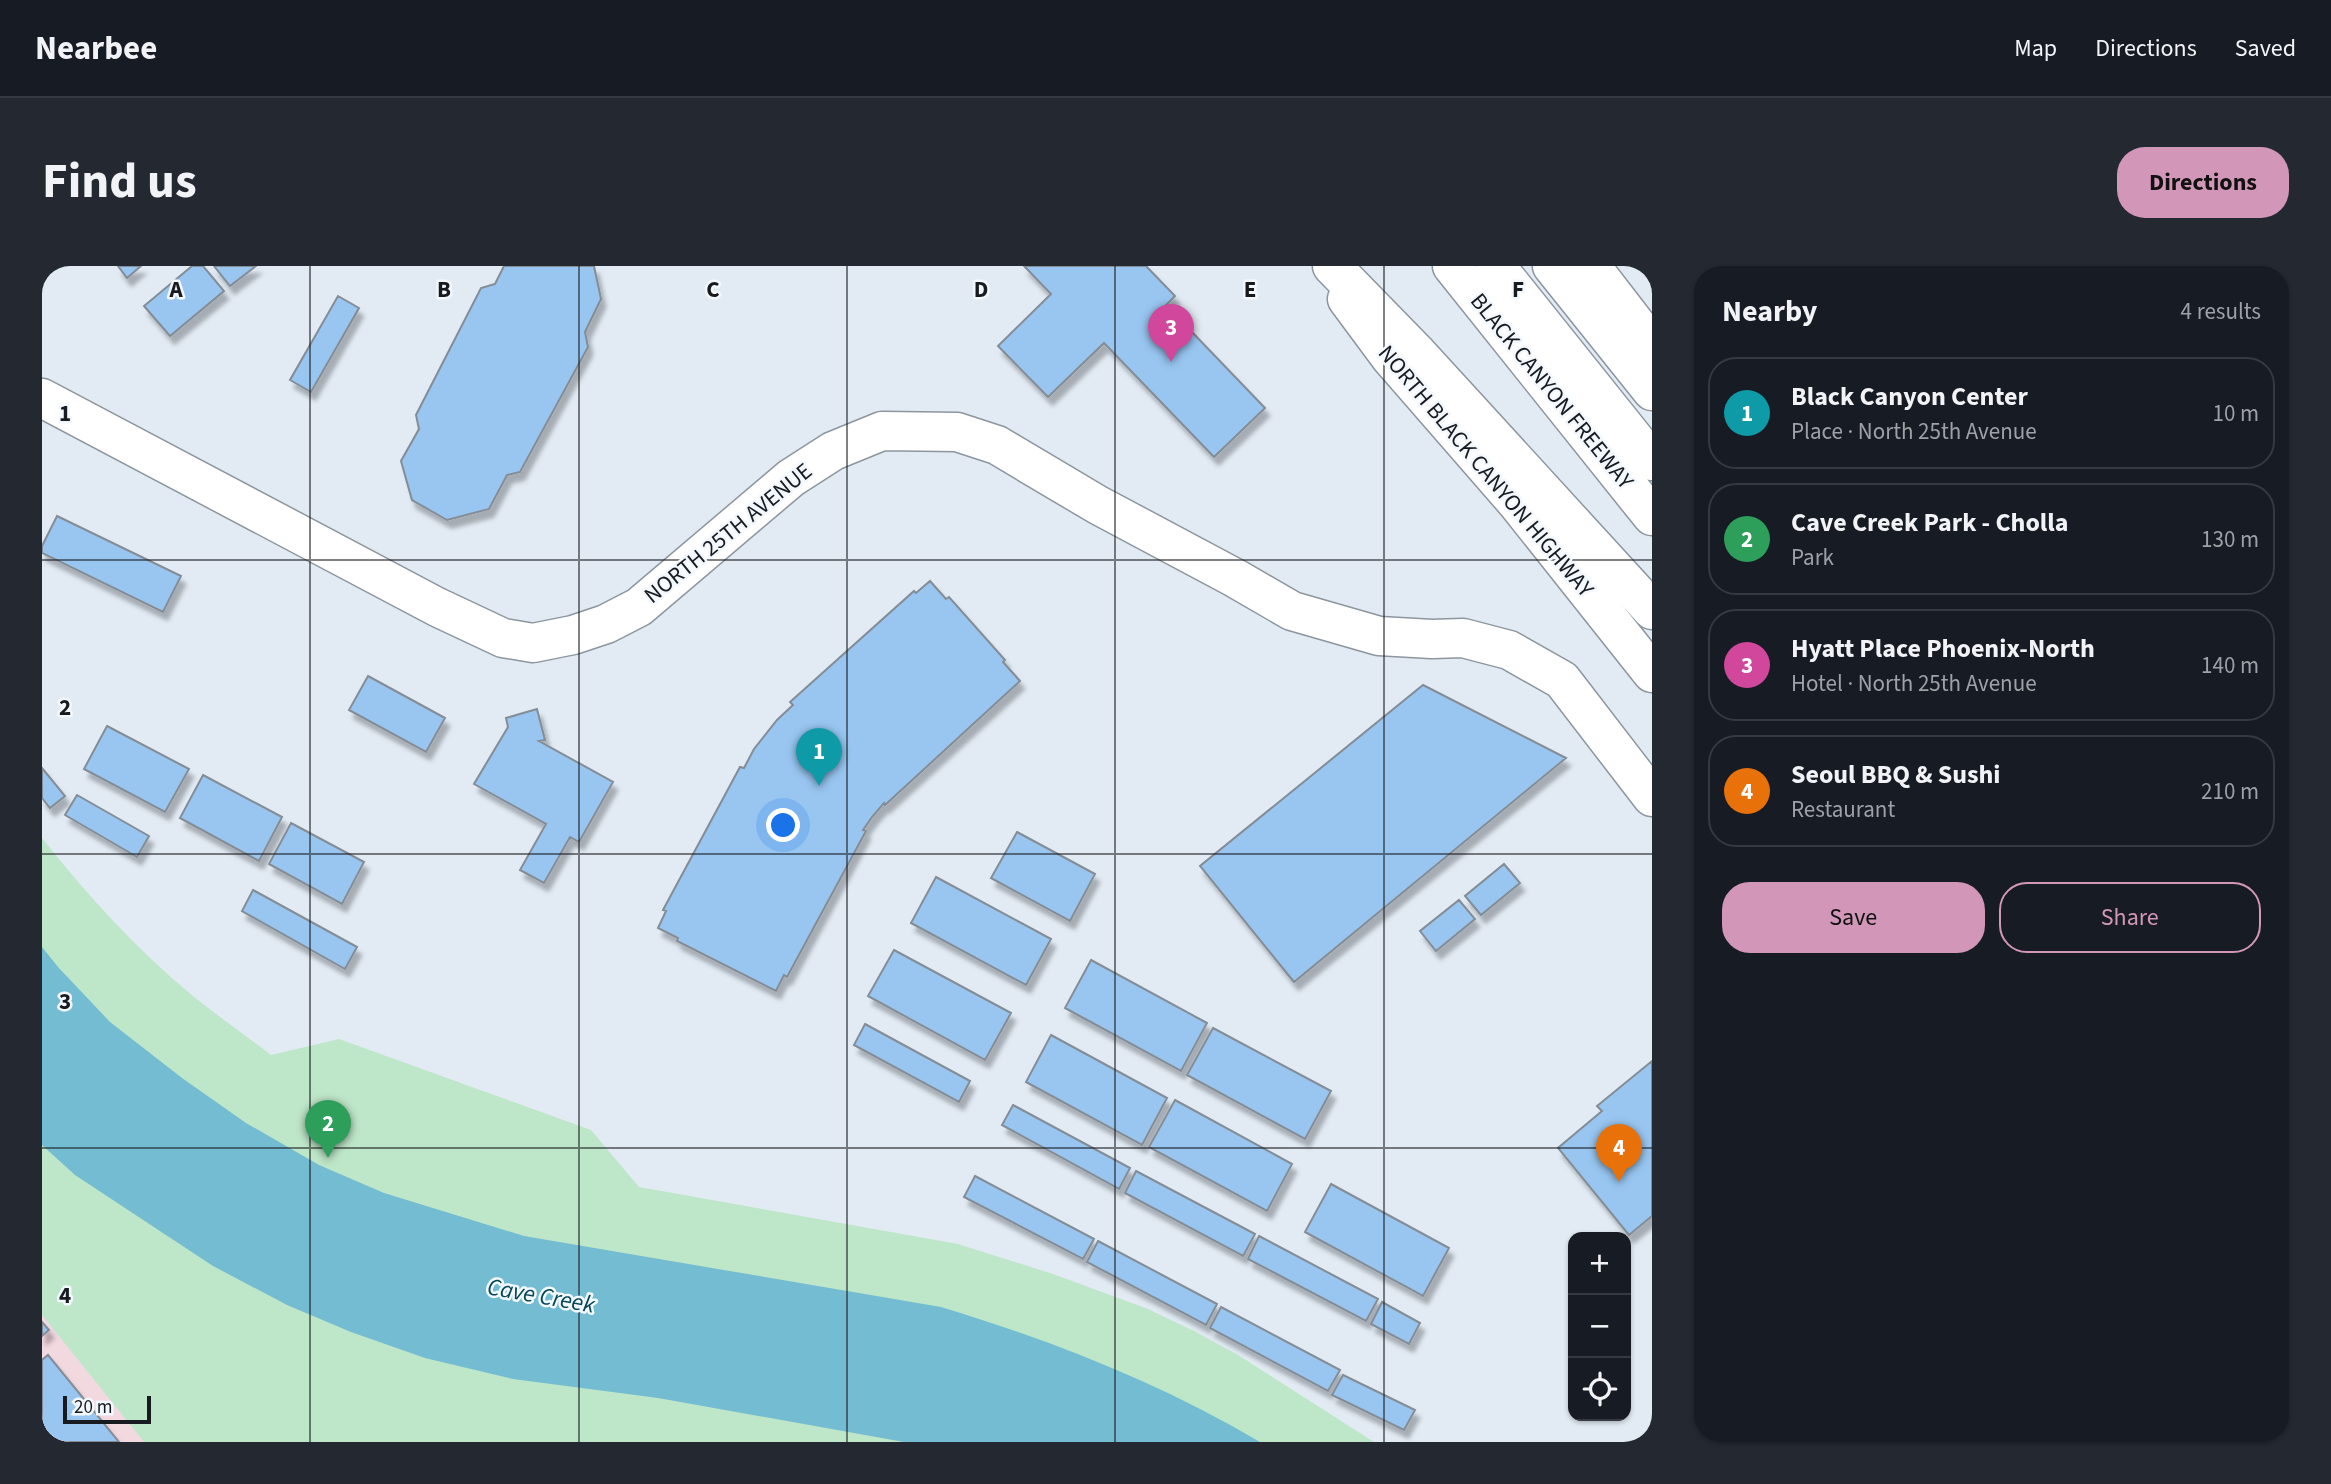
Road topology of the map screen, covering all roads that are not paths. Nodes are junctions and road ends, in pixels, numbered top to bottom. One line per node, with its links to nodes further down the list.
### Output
1 (1323, 266): 13 (main road, NORTH BLACK CANYON HIGHWAY)
2 (1332, 266): 12 (main road)
3 (1452, 266): 11 (main road, BLACK CANYON FREEWAY)
4 (1496, 266): 10 (main road)
5 (1552, 266): 8 (main road)
6 (1591, 266): 7 (main road)
7 (1652, 345)
8 (1652, 391)
9 (42, 398): 14 (main road, NORTH 25TH AVENUE)
10 (1652, 461)
11 (1652, 516)
12 (1652, 610)
13 (1652, 673)
14 (1652, 797)

